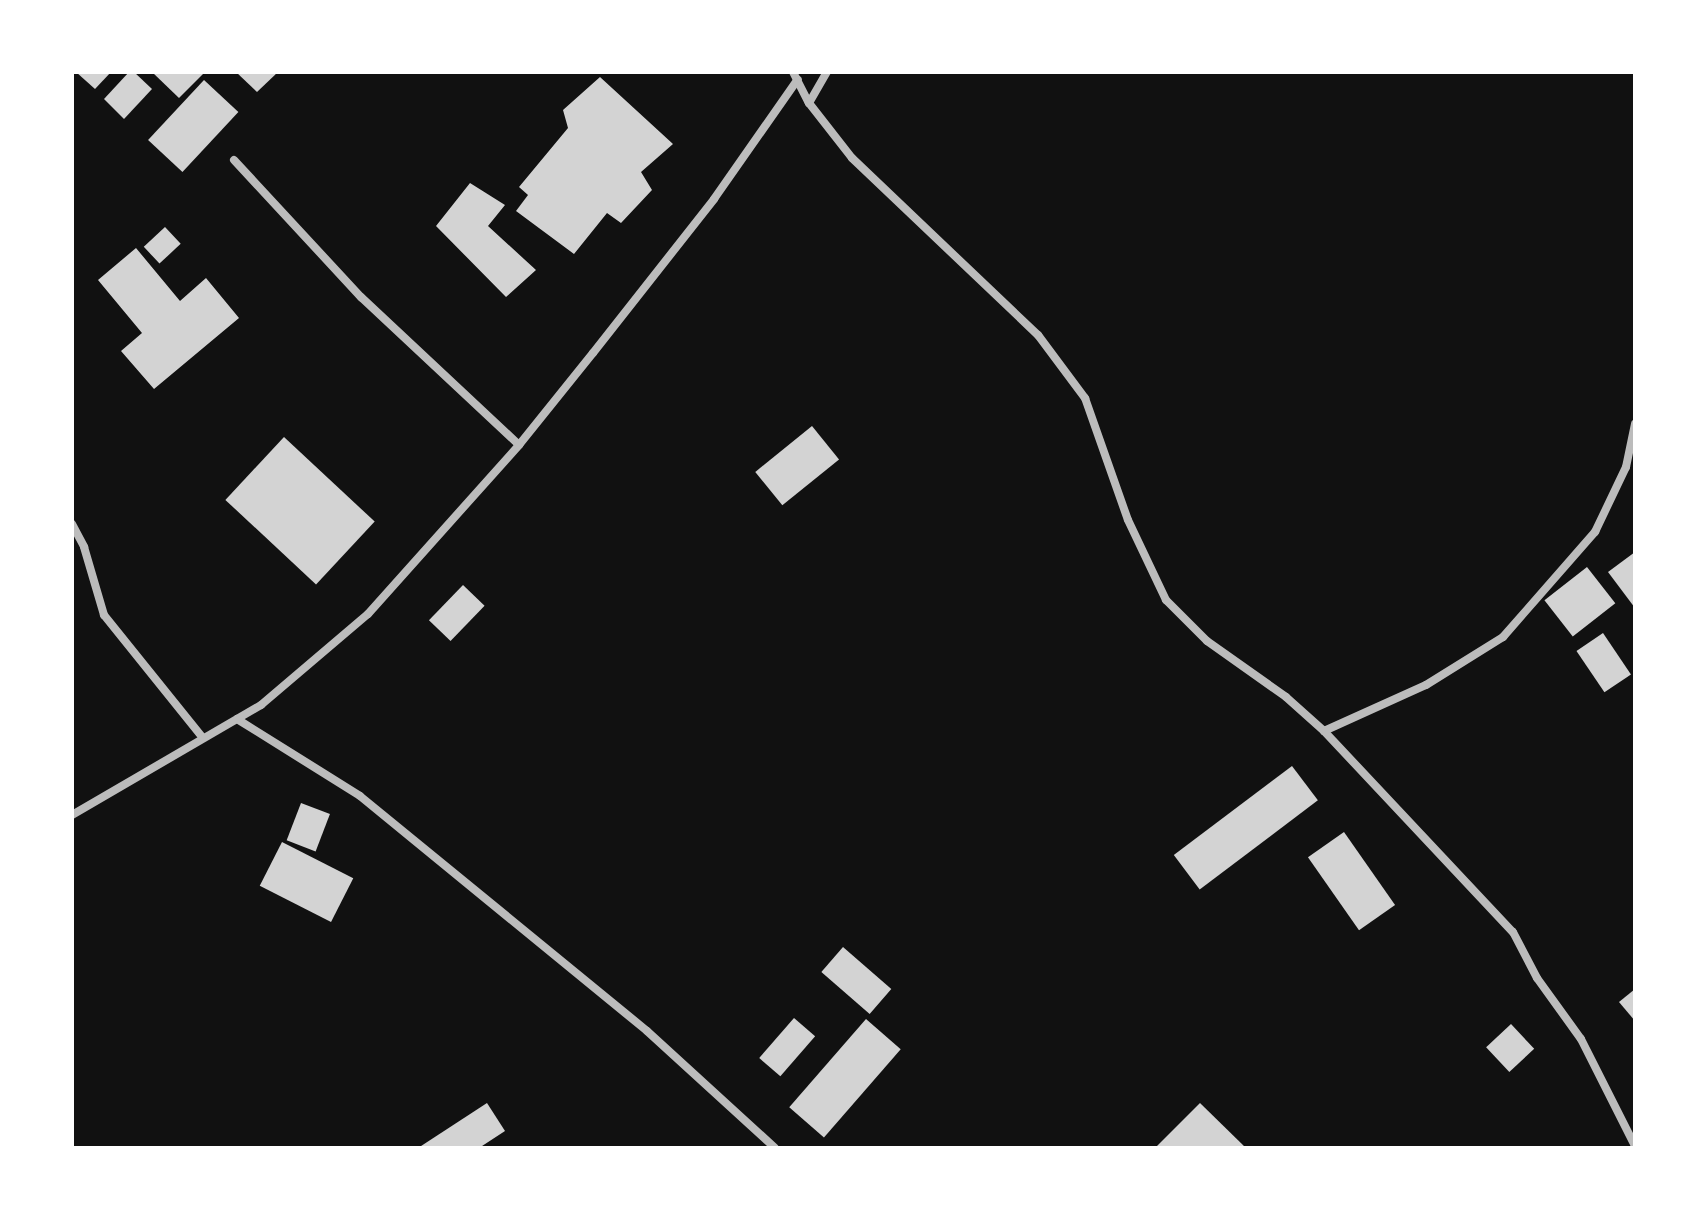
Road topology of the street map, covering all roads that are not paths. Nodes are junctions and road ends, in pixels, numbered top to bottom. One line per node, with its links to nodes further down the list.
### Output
1 (827, 72): 3 (street)
2 (795, 75): 3 (street); 6 (street)
3 (809, 103): 9 (street)
4 (234, 160): 6 (street)
5 (1635, 424): 9 (street)
6 (519, 445): 8 (street)
7 (72, 524): 10 (street)
8 (237, 719): 10 (street); 13 (street)
9 (1324, 731): 12 (street)
10 (202, 737): 11 (street)
11 (72, 815)
12 (1635, 1146)
13 (775, 1148)

